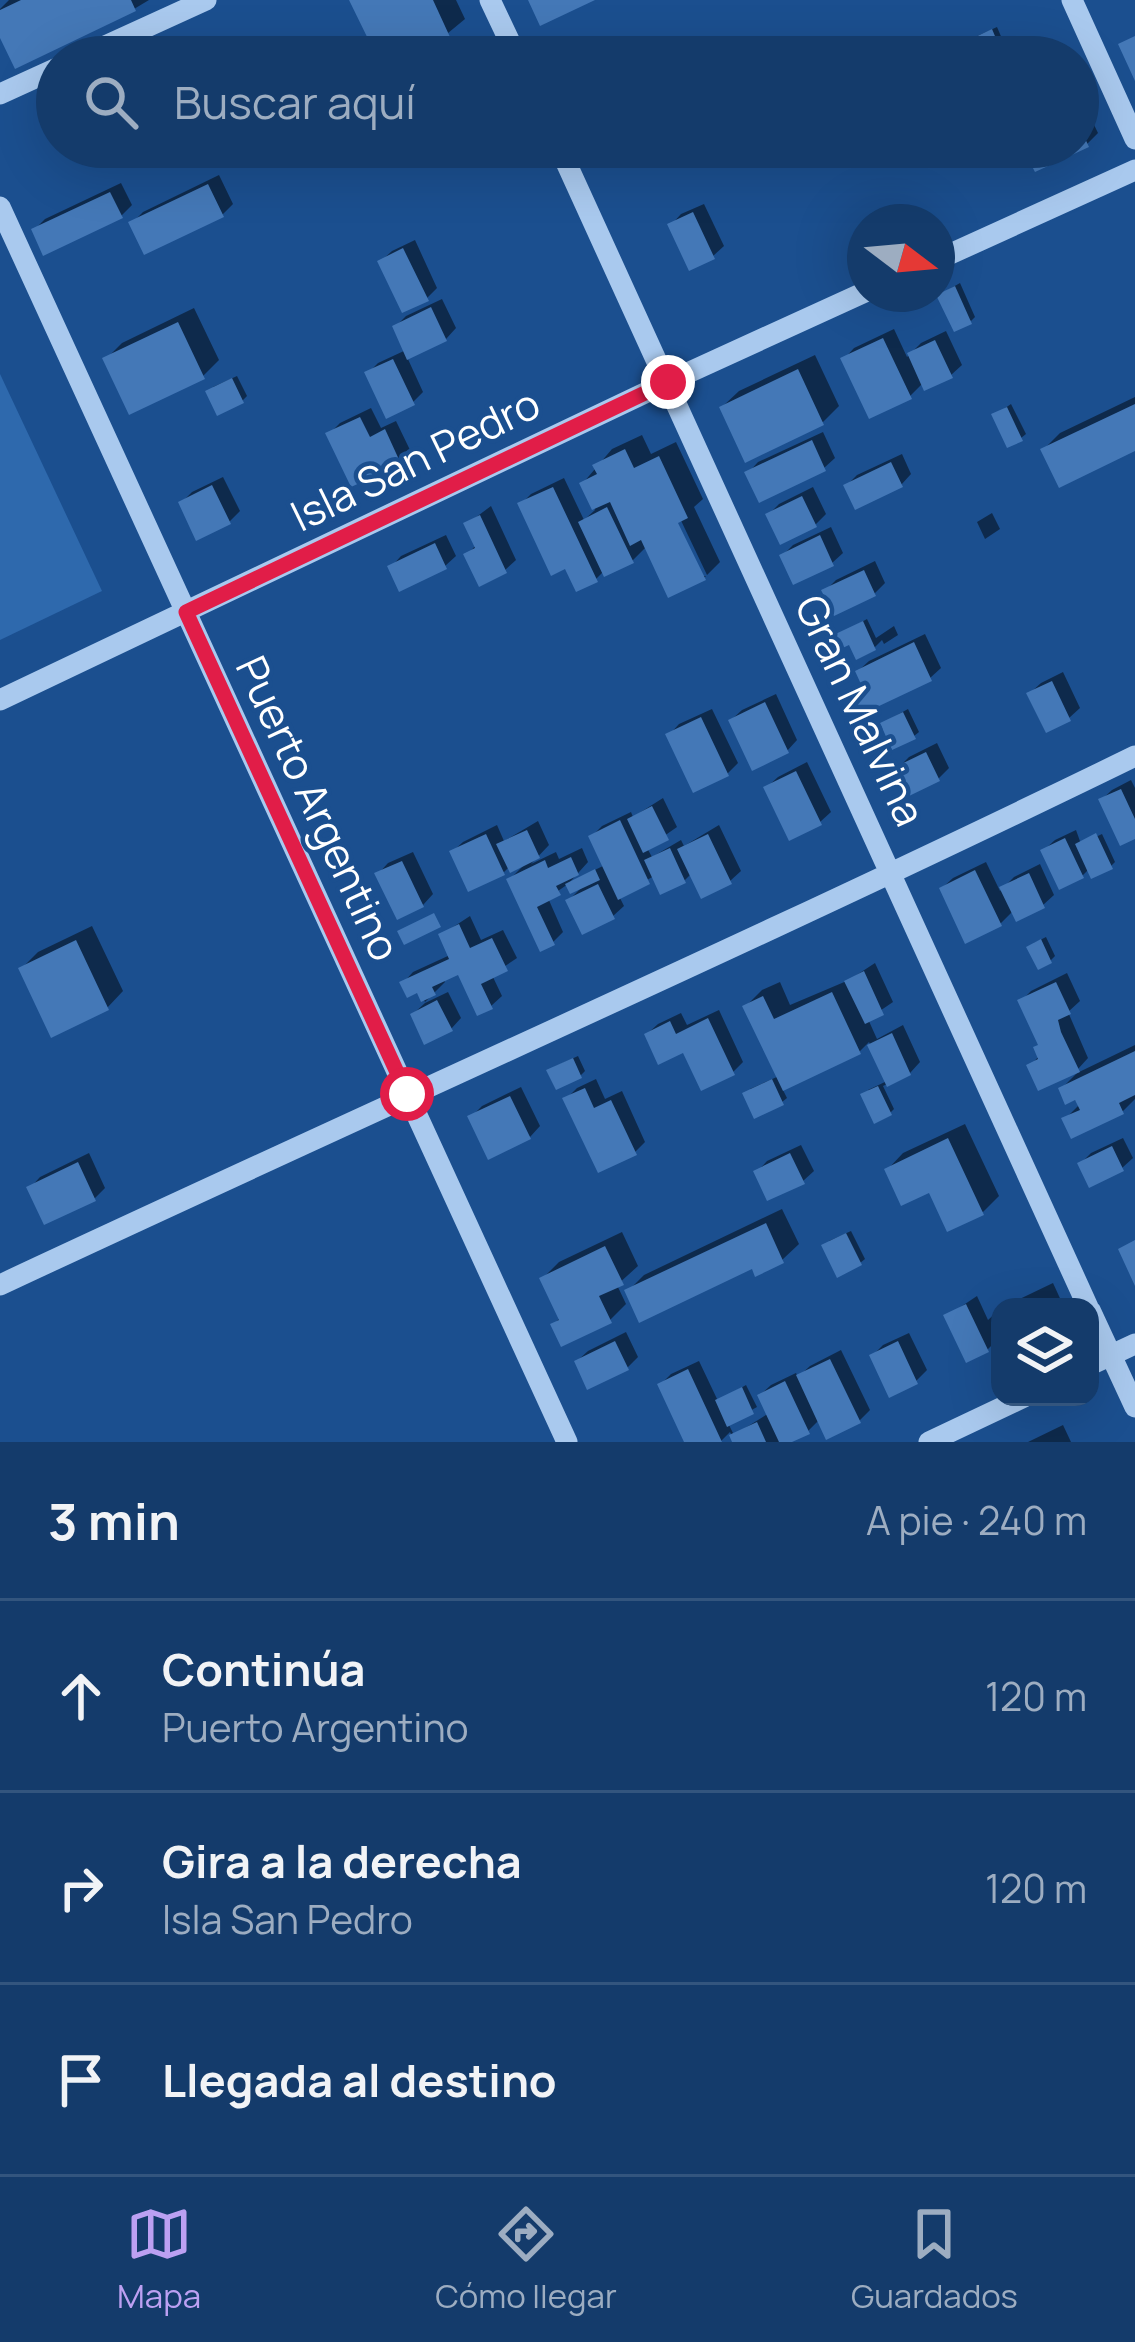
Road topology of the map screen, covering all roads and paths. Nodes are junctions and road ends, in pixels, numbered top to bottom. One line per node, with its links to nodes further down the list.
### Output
1 (206, 0): 4 (street)
2 (490, 0): 5 (street)
3 (1072, 0): 6 (street)
4 (127, 36)
5 (507, 36)
6 (1088, 36)
7 (1099, 60): 10 (street)
8 (36, 78): 9 (street)
9 (0, 94)
10 (1135, 140)
11 (569, 168): 16 (street, Gran Malvina)
12 (1135, 170): 14 (street)
13 (0, 207): 17 (street, Puerto Argentino)
14 (955, 252)
15 (847, 300): 16 (street, Isla San Pedro)
16 (668, 382): 17 (street, Isla San Pedro); 20 (street, Gran Malvina)
17 (186, 612): 18 (street, Isla San Pedro); 21 (street, Puerto Argentino)
18 (0, 700)
19 (1135, 756): 20 (street)
20 (893, 874): 21 (street); 23 (street, Gran Malvina)
21 (407, 1094): 22 (street); 28 (street, Puerto Argentino)
22 (0, 1285)
23 (1084, 1298)
24 (1135, 1344): 25 (street)
25 (1100, 1361): 27 (street, Gran Malvina)
26 (1005, 1406): 29 (street)
27 (1135, 1407)
28 (567, 1442)
29 (929, 1442)

